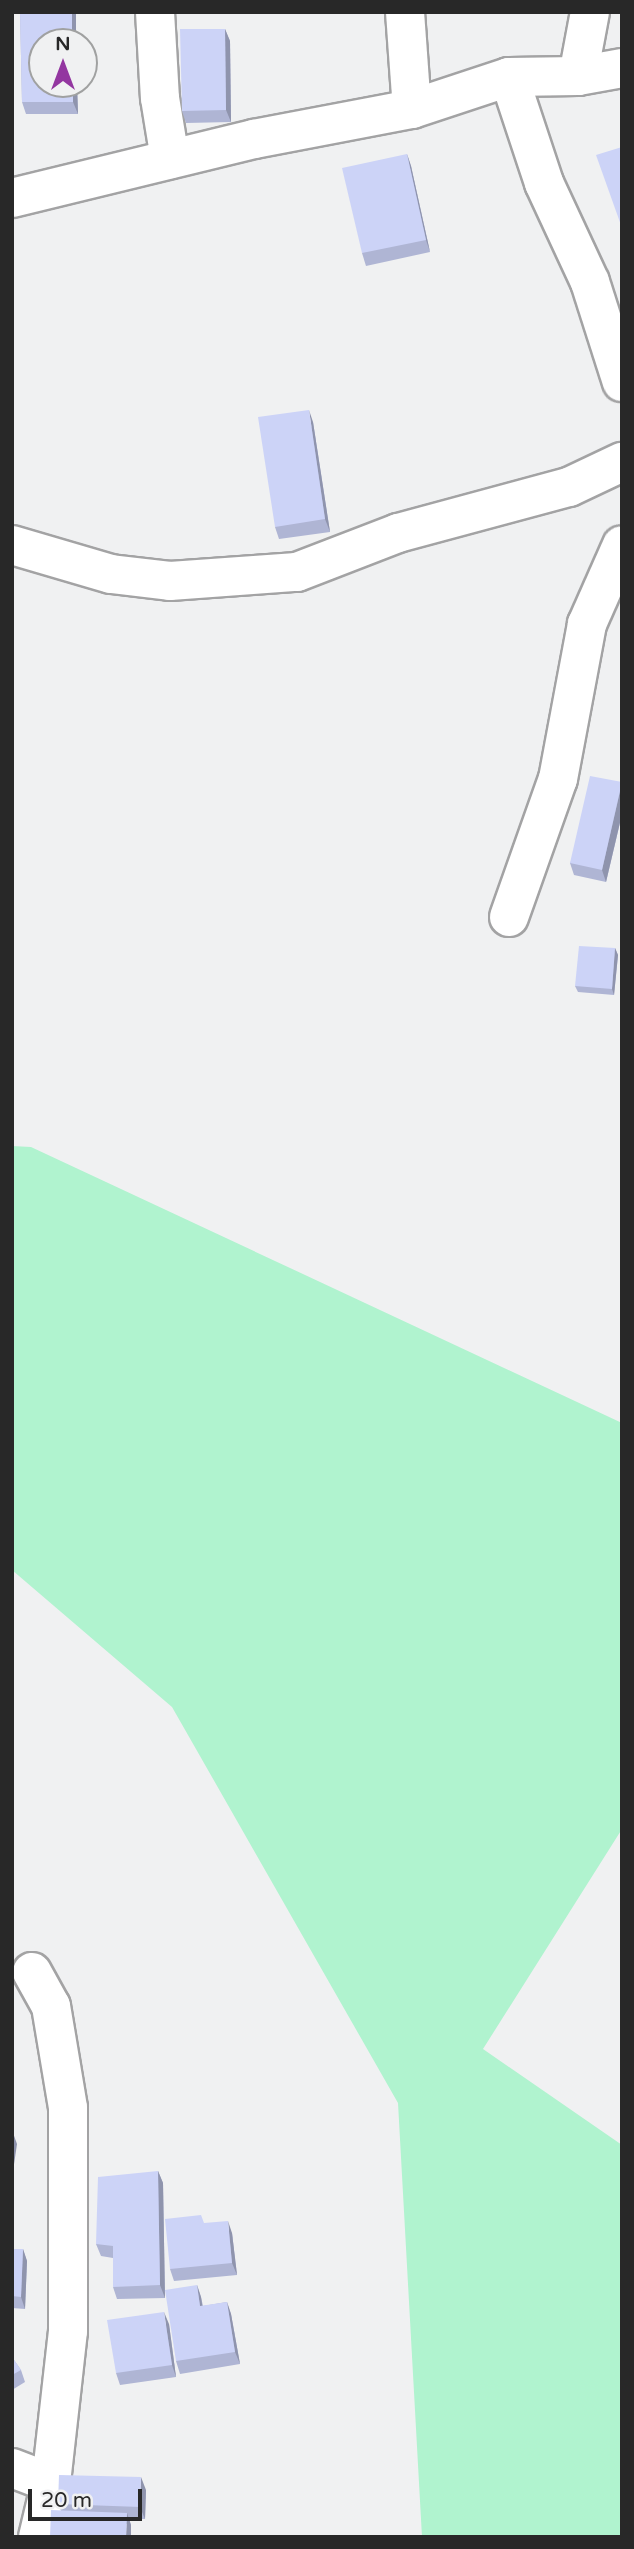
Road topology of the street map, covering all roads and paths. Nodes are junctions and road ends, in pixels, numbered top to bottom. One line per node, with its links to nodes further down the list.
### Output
1 (155, 12): 8 (street)
2 (405, 12): 7 (street)
3 (590, 12): 5 (street)
4 (622, 68): 5 (street)
5 (578, 76): 6 (street)
6 (509, 77): 7 (street); 10 (street)
7 (412, 109): 8 (street)
8 (170, 159): 9 (street)
9 (12, 198)
10 (622, 382)
11 (622, 462): 12 (street)
12 (12, 545)
13 (622, 545): 14 (street)
14 (509, 917)
15 (32, 1972): 17 (street)
16 (12, 2468): 17 (street)
17 (51, 2483): 18 (street)
18 (37, 2537)

